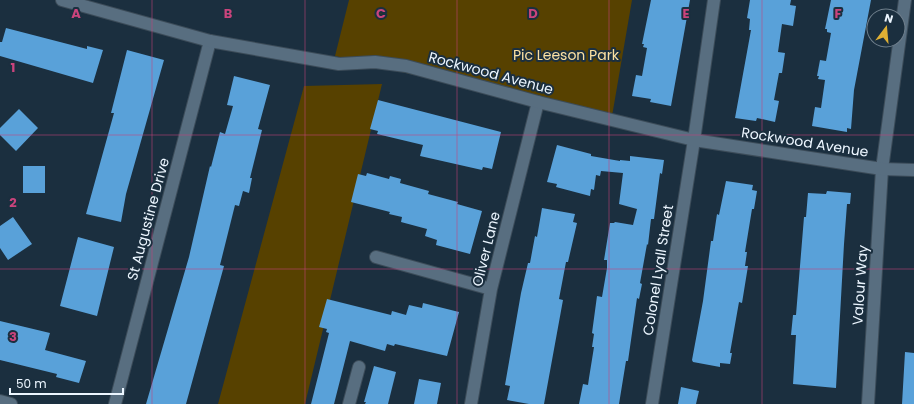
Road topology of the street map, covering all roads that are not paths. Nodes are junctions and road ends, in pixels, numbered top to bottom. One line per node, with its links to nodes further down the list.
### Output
1 (62, 0): 4 (street, Rockwood Avenue)
2 (714, 0): 6 (street, Colonel Lyall Street)
3 (905, 0): 7 (street, Valour Way)
4 (210, 41): 5 (street, Rockwood Avenue); 14 (street, St Augustine Drive)
5 (538, 102): 6 (street, Rockwood Avenue); 10 (street, Oliver Lane)
6 (694, 140): 7 (street, Rockwood Avenue); 17 (street, Colonel Lyall Street)
7 (882, 168): 8 (street, Rockwood Avenue); 18 (street, Valour Way)
8 (914, 170)
9 (376, 257): 10 (street)
10 (491, 289): 16 (street, Oliver Lane)
11 (359, 367): 15 (street)
12 (0, 401): 13 (street)
13 (11, 404)
14 (115, 404)
15 (349, 404)
16 (470, 404)
17 (652, 404)
18 (868, 404)

